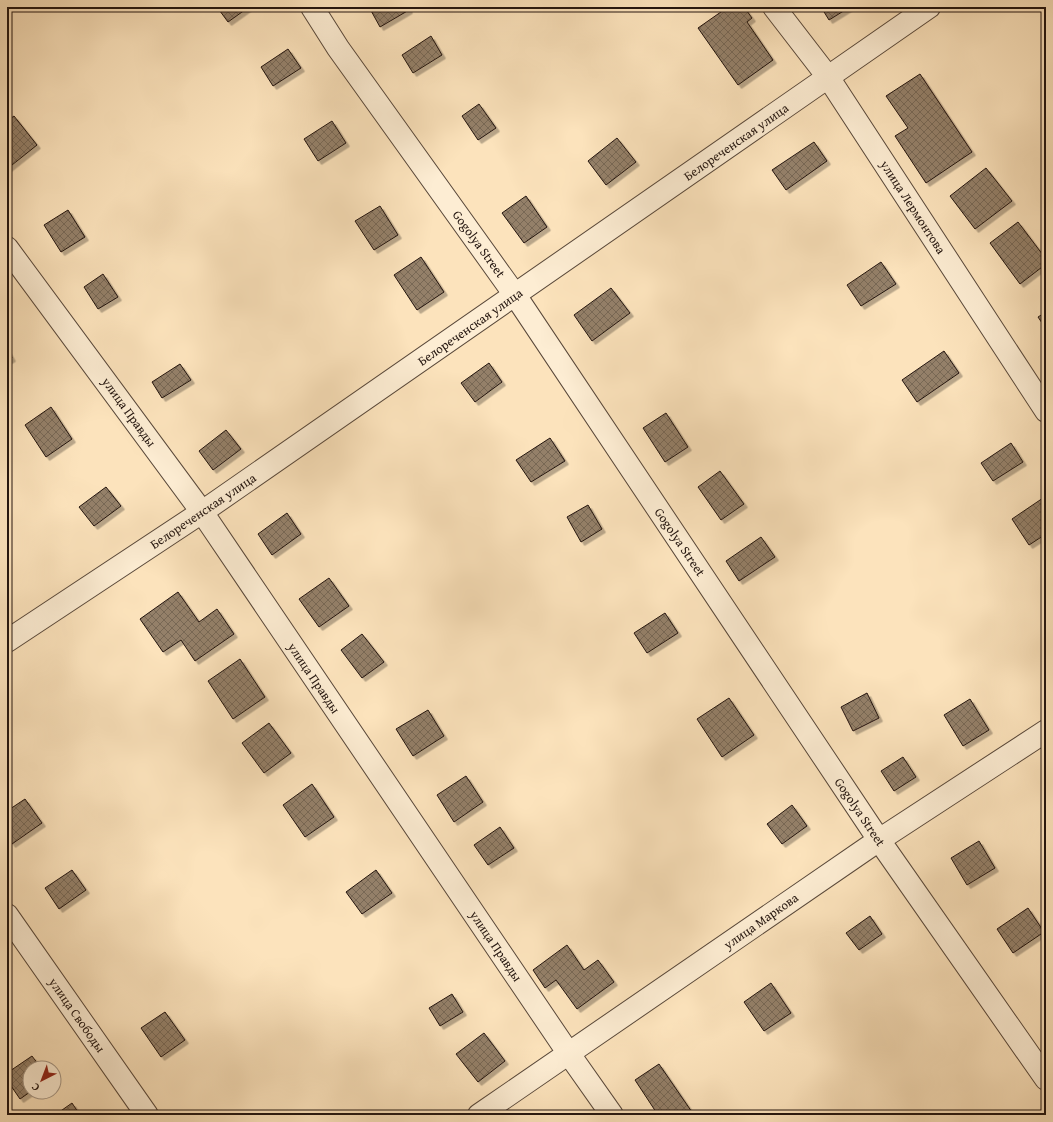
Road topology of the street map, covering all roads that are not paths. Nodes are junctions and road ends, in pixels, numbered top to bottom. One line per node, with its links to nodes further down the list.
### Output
1 (312, 7): 6 (street, Gogolya Street)
2 (774, 7): 4 (street, улица Лермонтова)
3 (929, 7): 4 (street, Белореченская улица)
4 (828, 77): 6 (street, Белореченская улица); 7 (street, улица Лермонтова)
5 (7, 248): 8 (street, улица Правды)
6 (516, 295): 8 (street, Белореченская улица); 11 (street, Gogolya Street)
7 (1046, 411)
8 (202, 512): 9 (street, Белореченская улица); 13 (street, улица Правды)
9 (7, 642)
10 (1046, 731): 11 (street, улица Маркова)
11 (879, 840): 13 (street, улица Маркова); 14 (street, Gogolya Street)
12 (7, 915): 15 (street, улица Свободы)
13 (569, 1054): 16 (street, улица Маркова); 17 (street, улица Правды)
14 (1046, 1079)
15 (147, 1115)
16 (479, 1115)
17 (612, 1115)

